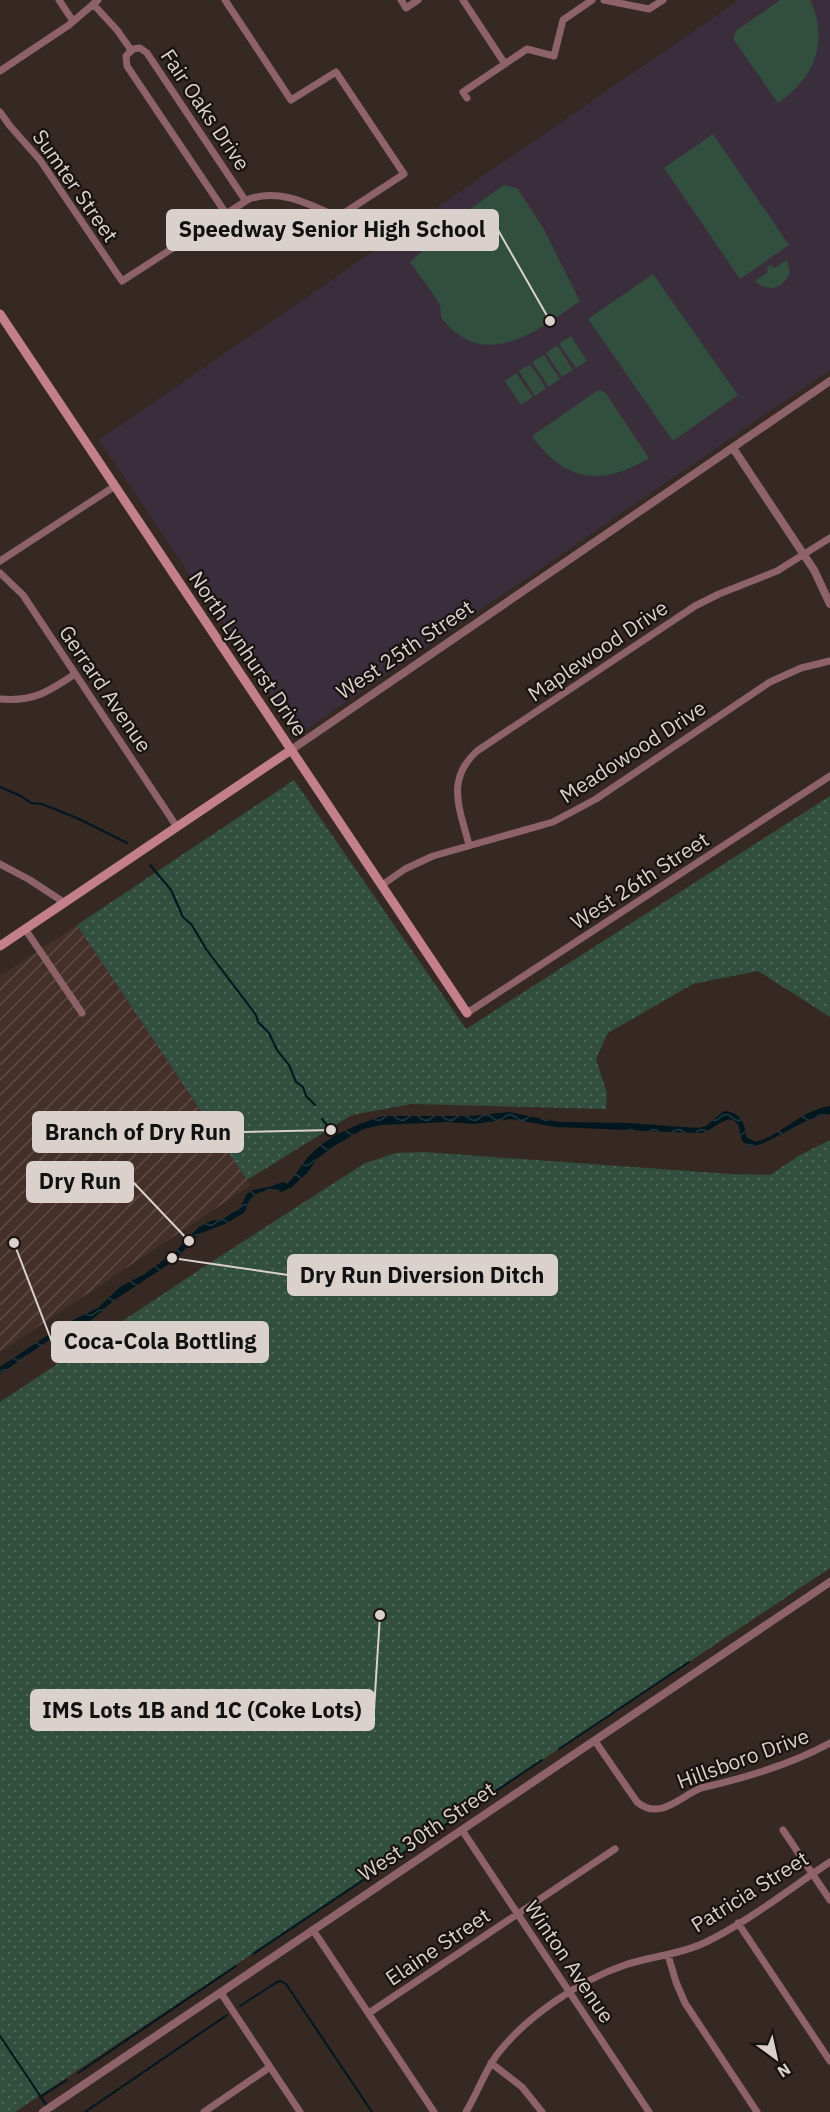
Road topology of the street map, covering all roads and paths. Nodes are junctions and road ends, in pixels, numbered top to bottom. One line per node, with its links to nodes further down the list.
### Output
1 (59, 0): 11 (street)
2 (225, 0): 17 (street)
3 (401, 0): 4 (street)
4 (418, 0)
5 (463, 0): 13 (street)
6 (592, 0): 13 (street)
7 (604, 0): 10 (street)
8 (663, 0): 10 (street)
9 (96, 2): 11 (street); 12 (street, Fair Oaks Drive)
10 (629, 3)
11 (73, 21): 14 (street)
12 (131, 50): 17 (street, Fair Oaks Drive); 18 (street, Fair Oaks Drive)
13 (505, 64): 15 (street)
14 (0, 71)
15 (467, 98)
16 (0, 112): 18 (street, Sumter Street)
17 (245, 200): 18 (street)
18 (225, 212)
19 (0, 314): 22 (main road, North Lynhurst Drive)
20 (830, 381): 21 (street, West 25th Street)
21 (733, 448): 24 (street); 31 (street, West 25th Street)
22 (115, 486): 25 (street); 31 (main road, North Lynhurst Drive)
23 (830, 537): 24 (street, Maplewood Drive)
24 (804, 555): 27 (street); 34 (street, Maplewood Drive)
25 (0, 561)
26 (0, 573): 29 (street, Gerrard Avenue)
27 (830, 604)
28 (830, 661): 34 (street, Meadowood Drive)
29 (75, 674): 30 (street); 33 (street, Gerrard Avenue)
30 (0, 699)
31 (291, 750): 33 (main road, West 25th Street); 36 (main road, North Lynhurst Drive)
32 (830, 776): 41 (street, West 26th Street)
33 (177, 827): 37 (main road, West 25th Street)
34 (469, 846): 36 (street, Meadowood Drive)
35 (0, 864): 37 (street)
36 (382, 885): 41 (main road, North Lynhurst Drive)
37 (65, 903): 38 (main road, West 25th Street)
38 (25, 929): 39 (main road, West 25th Street); 40 (street)
39 (0, 946)
40 (82, 1013)
41 (467, 1013)
42 (830, 1582): 43 (street, West 30th Street)
43 (595, 1741): 44 (street, Hillsboro Drive); 45 (street, West 30th Street)
44 (830, 1743)
45 (462, 1830): 51 (street, Winton Avenue); 53 (street, West 30th Street)
46 (783, 1830): 49 (street)
47 (615, 1849): 51 (street, Elaine Street)
48 (830, 1862): 49 (street, Patricia Street)
49 (812, 1874): 50 (street); 52 (street, Patricia Street)
50 (830, 1900)
51 (517, 1914): 55 (street, Winton Avenue); 57 (street, Elaine Street)
52 (738, 1923): 54 (street, Patricia Street); 58 (street)
53 (313, 1930): 56 (street, West 30th Street); 57 (street)
54 (668, 1955): 55 (street, Patricia Street); 68 (street)
55 (570, 1992): 59 (street, Patricia Street); 67 (street, Winton Avenue)
56 (221, 1993): 60 (street); 61 (street, West 30th Street)
57 (369, 2013): 64 (street)
58 (830, 2061)
59 (491, 2063): 65 (street, Patricia Street); 66 (street)
60 (270, 2067): 62 (street); 63 (street)
61 (47, 2110)
62 (204, 2112)
63 (300, 2112)
64 (434, 2112)
65 (466, 2112)
66 (542, 2112)
67 (649, 2112)
68 (757, 2112)

